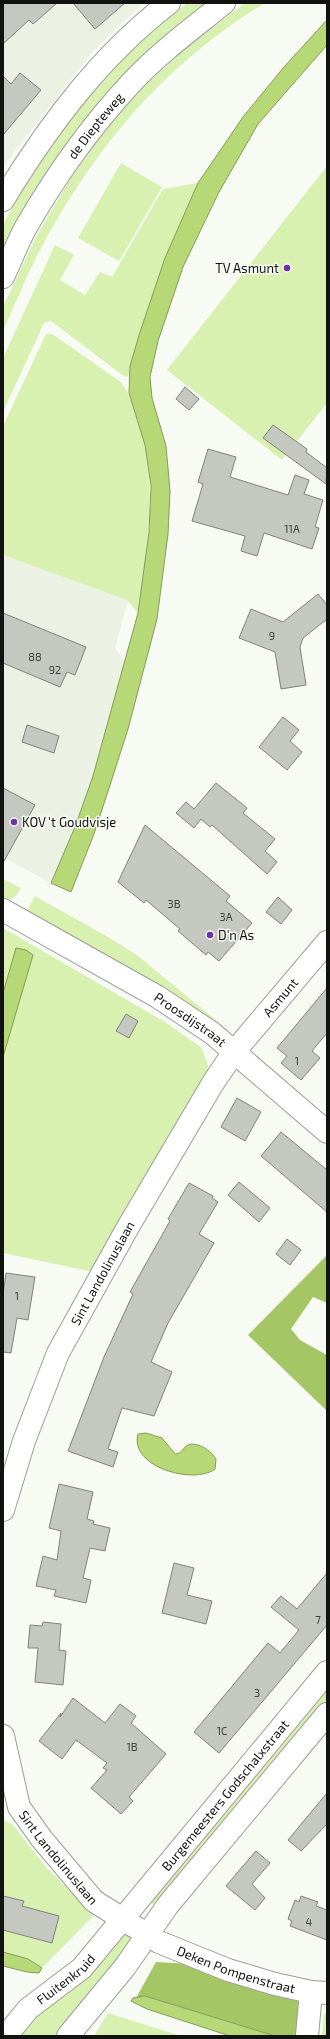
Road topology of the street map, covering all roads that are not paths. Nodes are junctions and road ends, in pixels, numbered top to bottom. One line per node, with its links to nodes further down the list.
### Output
1 (169, 3): 3 (street)
2 (224, 3): 4 (street, de Diepteweg)
3 (3, 200)
4 (3, 277)
5 (3, 910): 7 (street, Proosdijstraat)
6 (327, 942): 7 (street, Asmunt)
7 (234, 1052): 8 (street, Proosdijstraat); 9 (street, Sint Landolinuslaan)
8 (327, 1132)
9 (3, 1510)
10 (327, 1672): 14 (street, Burgemeesters Godschalxstraat)
11 (327, 1714): 15 (street, Burgemeesters Godschalxstraat)
12 (3, 1736): 13 (street, Sint Landolinuslaan)
13 (11, 1808): 14 (street, Sint Landolinuslaan)
14 (122, 1919): 15 (street, Sint Landolinuslaan); 18 (street, Fluitenkruid)
15 (148, 1935): 16 (street, Deken Pompenstraat); 19 (street)
16 (319, 1993): 17 (street)
17 (308, 2029)
18 (6, 2036)
19 (68, 2036)

